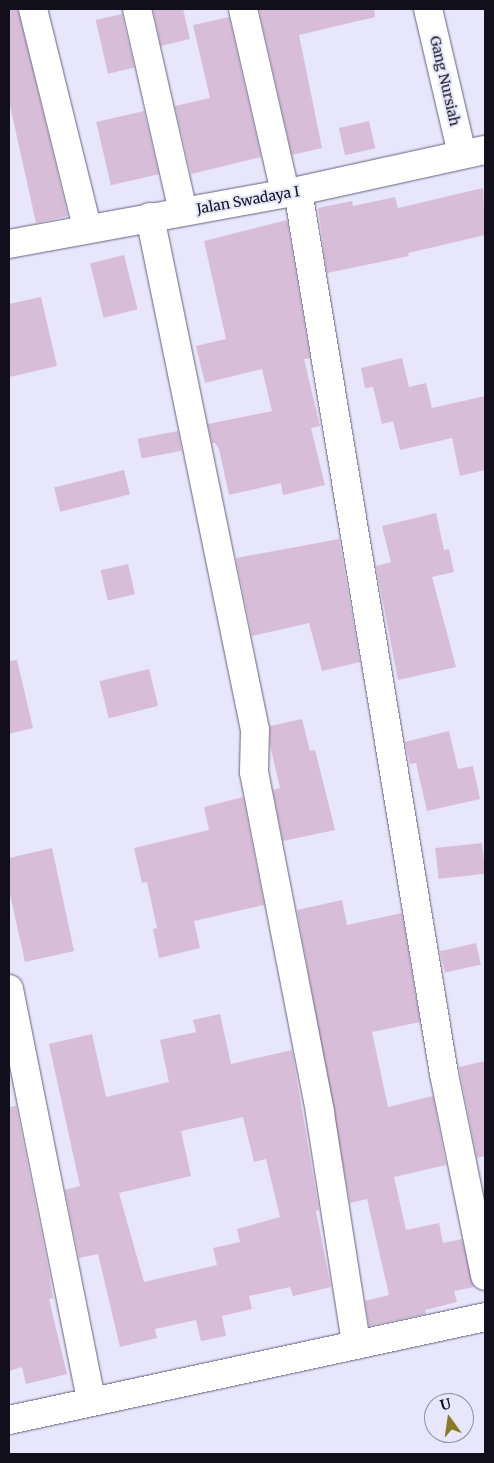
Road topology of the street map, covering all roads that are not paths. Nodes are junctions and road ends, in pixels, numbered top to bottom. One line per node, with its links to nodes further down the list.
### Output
1 (33, 9): 9 (street)
2 (137, 9): 7 (street)
3 (243, 9): 6 (street)
4 (428, 9): 5 (street, Gang Nursiah)
5 (474, 152): 6 (street, Jalan Swadaya I)
6 (292, 192): 7 (street, Jalan Swadaya I); 12 (street)
7 (183, 211): 8 (street, Jalan Swadaya I)
8 (150, 217): 9 (street, Jalan Swadaya I); 14 (street)
9 (87, 228): 10 (street, Jalan Swadaya I)
10 (9, 244)
11 (9, 989): 15 (street)
12 (485, 1276)
13 (485, 1317): 14 (street)
14 (356, 1344): 15 (street)
15 (91, 1401): 16 (street)
16 (9, 1420)

